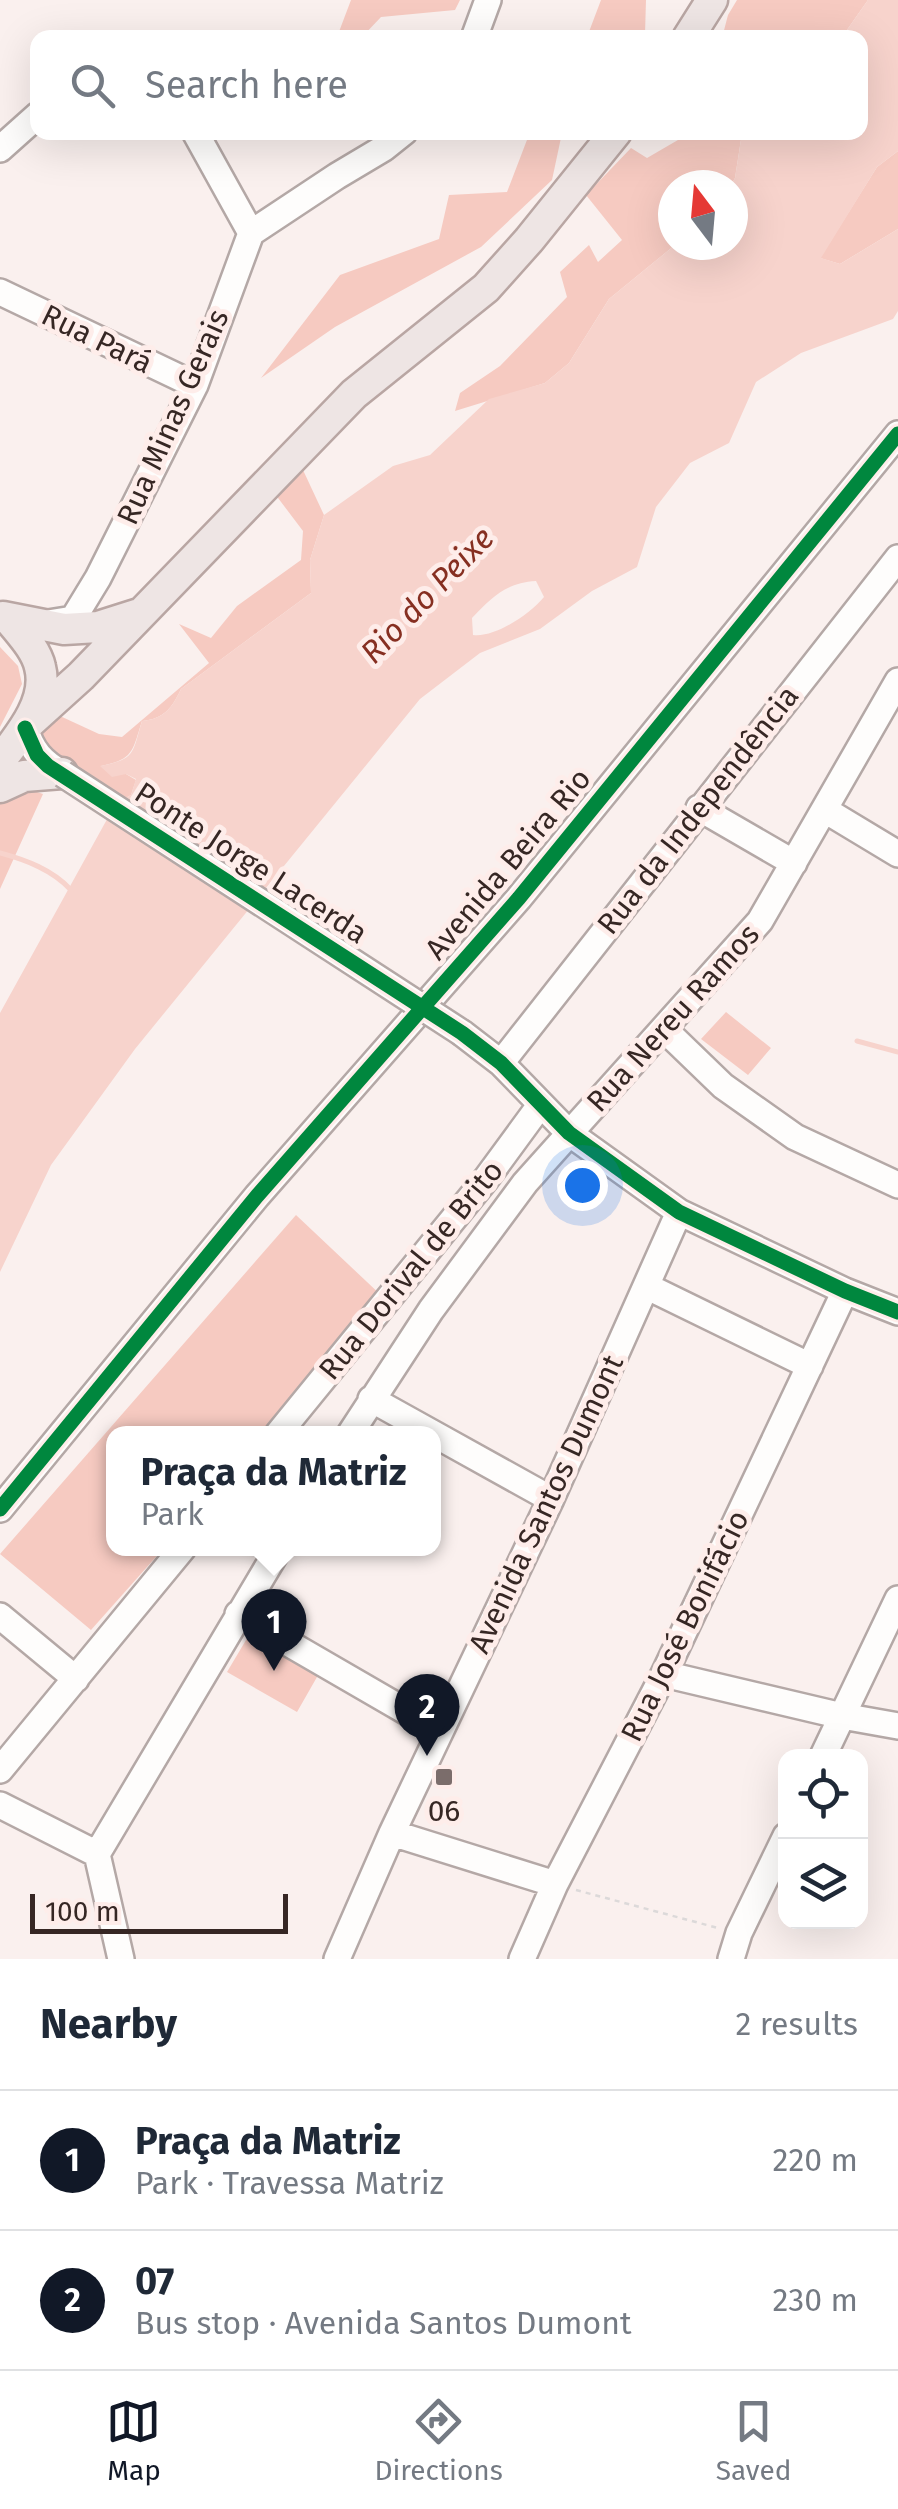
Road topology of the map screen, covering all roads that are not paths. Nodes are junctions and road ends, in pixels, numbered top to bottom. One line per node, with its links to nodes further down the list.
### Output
1 (488, 0): 3 (street)
2 (712, 0): 4 (main road)
3 (477, 30)
4 (693, 30)
5 (30, 122): 9 (street)
6 (199, 140): 10 (street)
7 (394, 140): 10 (street)
8 (610, 140): 15 (main road)
9 (0, 149)
10 (251, 234): 12 (street, Rua Minas Gerais)
11 (1, 295): 12 (street, Rua Pará)
12 (194, 385): 16 (street, Rua Minas Gerais)
13 (898, 434): 42 (street, Avenida Beira Rio)
14 (898, 558): 22 (street, Rua da Independência)
15 (142, 613): 16 (main road); 18 (main road)
16 (15, 620): 18 (main road)
17 (898, 681): 23 (street, Rua Nereu Ramos)
18 (27, 725): 19 (main road); 20 (street, Ponte Jorge Lacerda)
19 (0, 762): 20 (street, Ponte Jorge Lacerda)
20 (58, 771): 21 (main road); 27 (street, Ponte Jorge Lacerda, bridge)
21 (0, 787)
22 (700, 808): 25 (street); 27 (street, Rua da Independência)
23 (825, 810): 24 (street); 25 (street, Rua Nereu Ramos)
24 (898, 854)
25 (794, 863): 26 (street, Rua Nereu Ramos)
26 (664, 1030): 29 (street, Rua Nereu Ramos); 30 (street)
27 (500, 1063): 28 (street, Ponte Jorge Lacerda)
28 (541, 1104): 29 (street, Ponte Jorge Lacerda); 37 (street, Rua Dorival de Brito)
29 (569, 1133): 31 (street, Ponte Jorge Lacerda); 36 (street, Rua Nereu Ramos)
30 (898, 1185)
31 (679, 1212): 32 (street, Avenida Santos Dumont); 33 (street, Ponte Jorge Lacerda)
32 (646, 1286): 35 (street); 41 (street, Avenida Santos Dumont)
33 (845, 1291): 34 (street, Ponte Jorge Lacerda); 35 (street, Rua José Bonifácio)
34 (898, 1312)
35 (810, 1366): 48 (street, Rua José Bonifácio)
36 (372, 1399): 38 (street, Rua Nereu Ramos); 39 (street)
37 (285, 1426)
38 (355, 1426)
39 (420, 1426)
40 (441, 1438): 41 (street)
41 (551, 1499): 52 (street, Avenida Santos Dumont)
42 (0, 1509)
43 (176, 1556): 49 (street)
44 (274, 1556): 46 (street)
45 (898, 1599): 50 (street)
46 (238, 1614): 52 (street); 58 (street)
47 (0, 1616): 49 (street)
48 (664, 1674): 50 (street); 59 (street, Rua José Bonifácio)
49 (76, 1679): 54 (street)
50 (842, 1716): 51 (street); 53 (street)
51 (898, 1726)
52 (440, 1731): 56 (street, Avenida Santos Dumont)
53 (826, 1749)
54 (0, 1770)
55 (0, 1805): 58 (street)
56 (392, 1833): 59 (street); 61 (street, Avenida Santos Dumont)
57 (785, 1839): 63 (street)
58 (97, 1854): 60 (street)
59 (555, 1884): 62 (street, Rua José Bonifácio)
60 (121, 1959)
61 (337, 1959)
62 (522, 1959)
63 (731, 1959)

